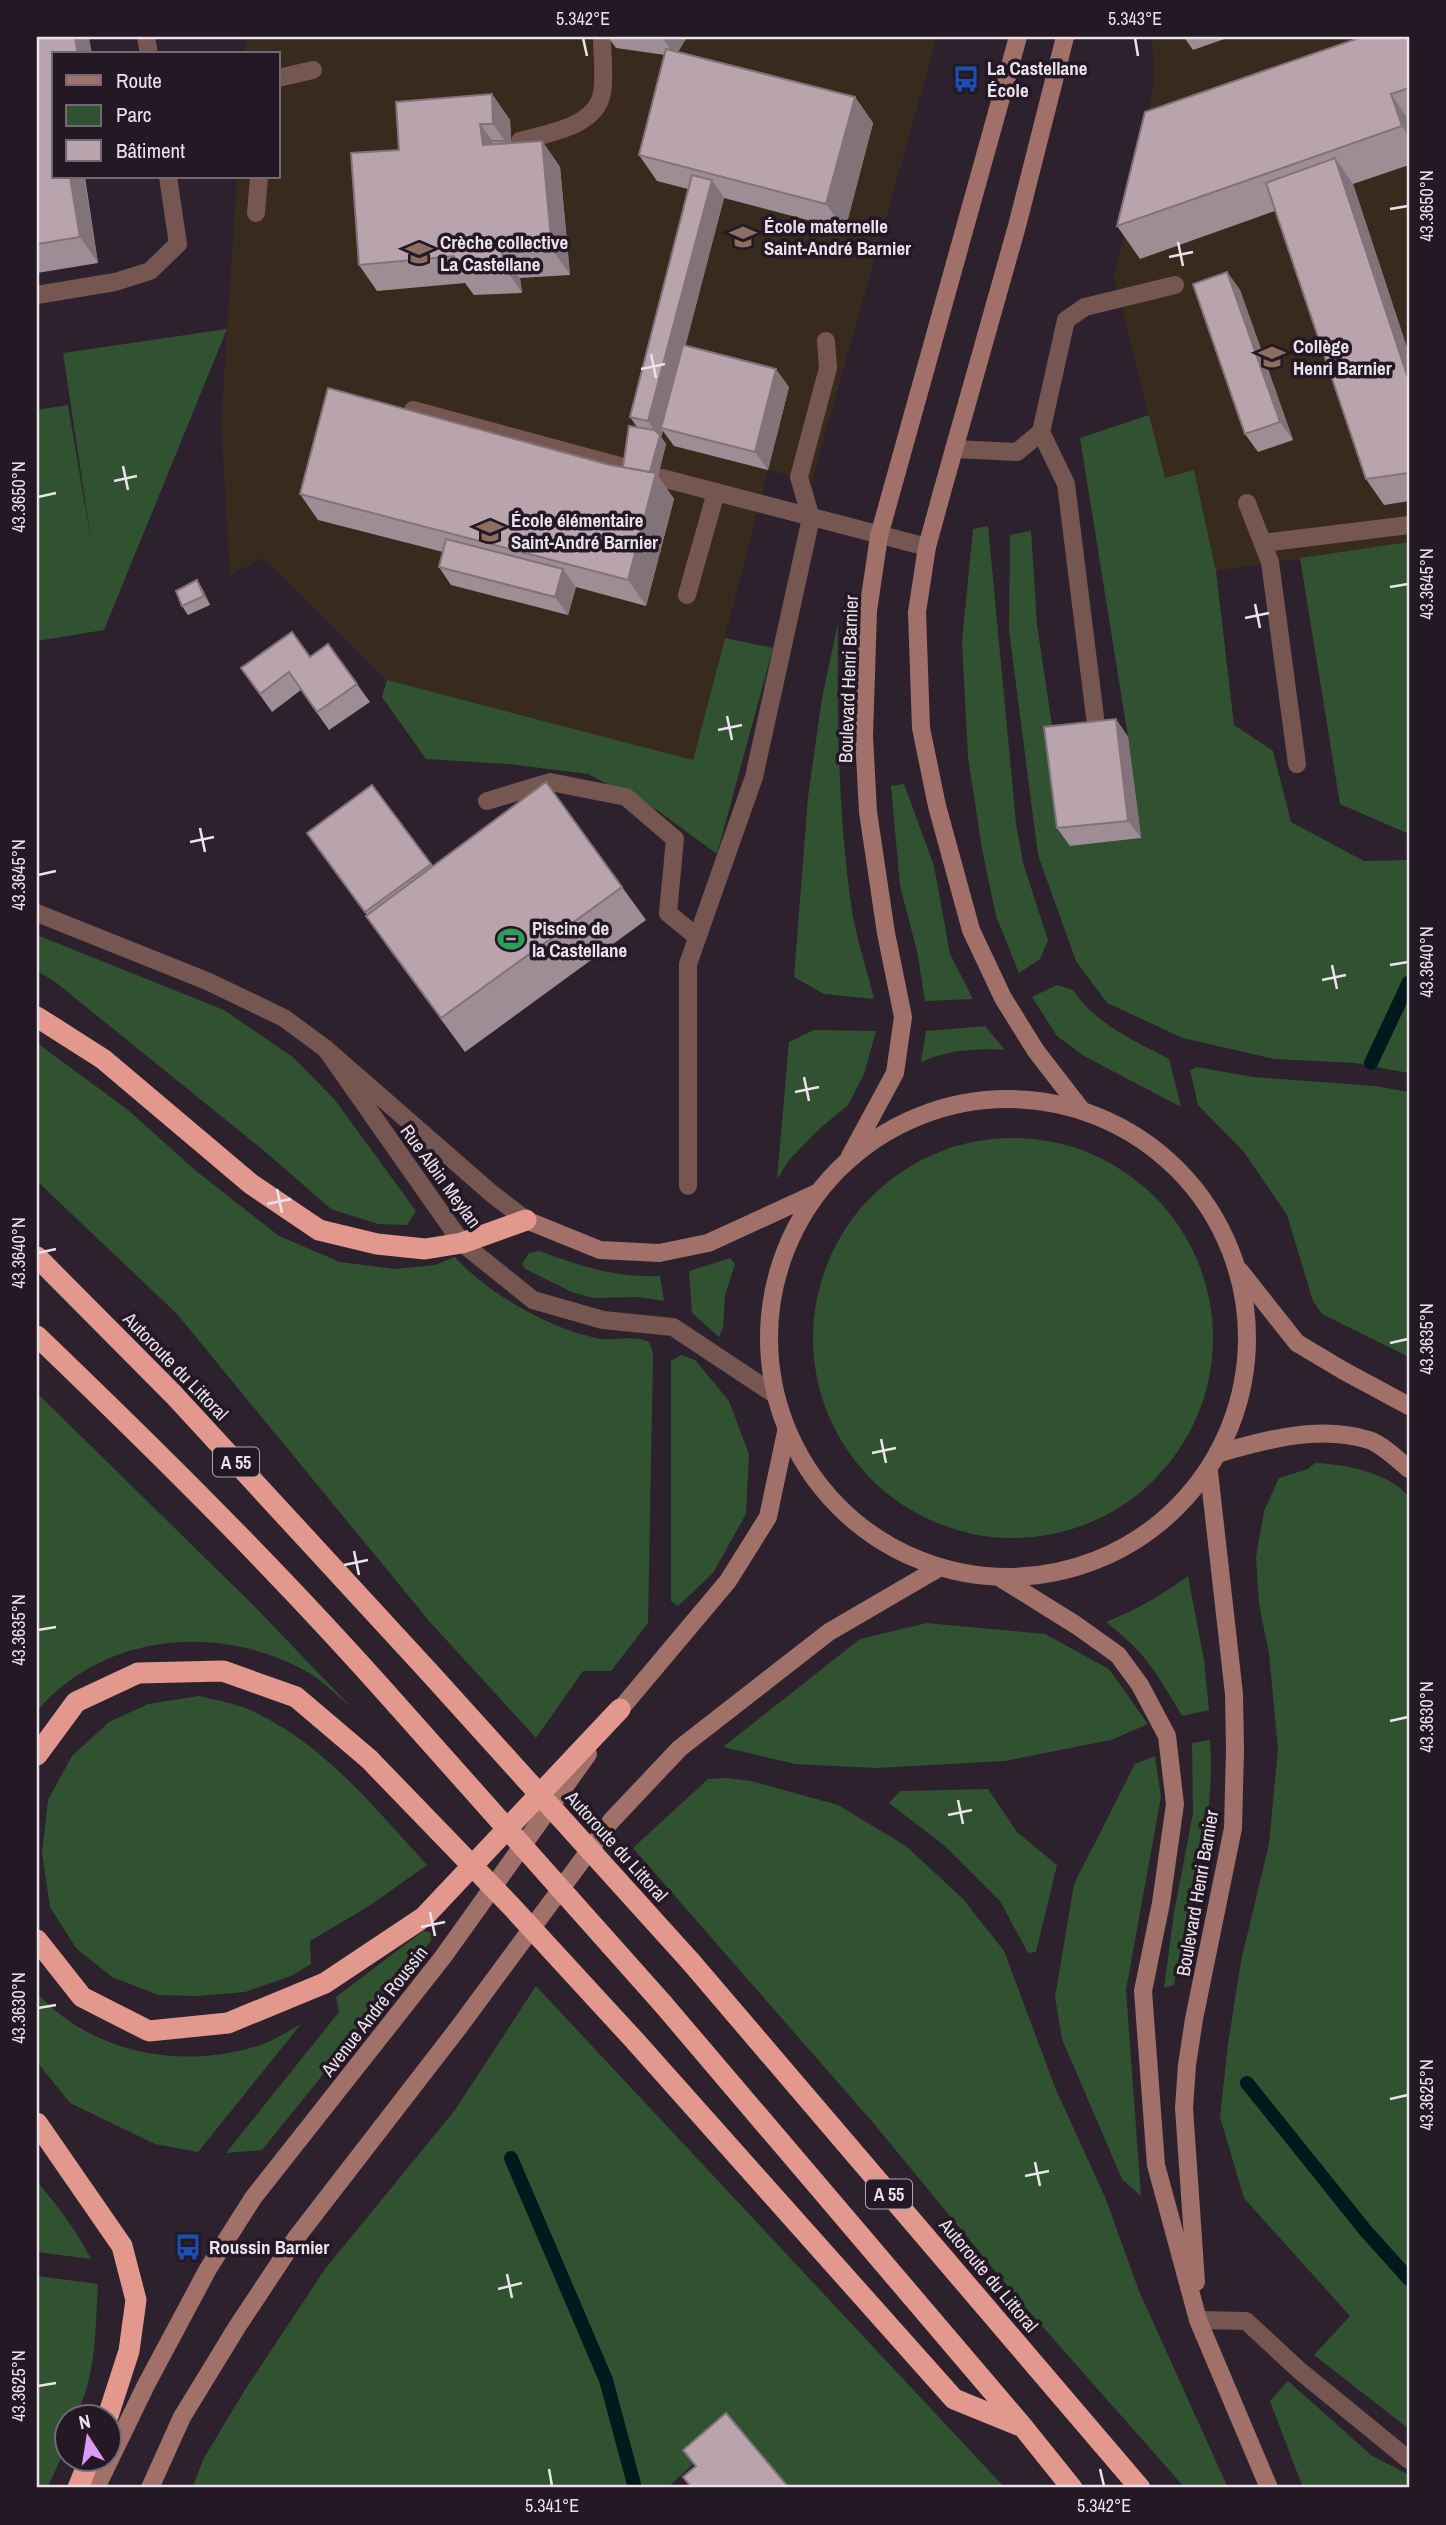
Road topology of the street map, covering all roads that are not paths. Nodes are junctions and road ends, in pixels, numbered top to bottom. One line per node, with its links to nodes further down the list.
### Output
1 (602, 37): 6 (street)
2 (1018, 37): 22 (main road, Boulevard Henri Barnier)
3 (1065, 37): 15 (main road)
4 (313, 71): 5 (street)
5 (280, 78)
6 (520, 141)
7 (168, 178): 11 (street)
8 (259, 178): 9 (street)
9 (256, 213)
10 (1175, 285): 14 (street)
11 (37, 295)
12 (827, 341): 20 (street)
13 (413, 411): 16 (street)
14 (1041, 432): 15 (street); 26 (street)
15 (954, 449): 24 (main road)
16 (627, 468)
17 (662, 478): 18 (street)
18 (716, 492): 20 (street); 25 (street)
19 (1247, 503): 23 (street)
20 (811, 518): 22 (street); 30 (street)
21 (1409, 525): 23 (street)
22 (879, 536): 24 (street); 34 (main road, Boulevard Henri Barnier)
23 (1263, 543): 27 (street)
24 (928, 547): 33 (main road)
25 (687, 595)
26 (1095, 717)
27 (1297, 764)
28 (488, 801): 30 (street)
29 (37, 913): 32 (street, Rue Albin Meylan)
30 (697, 937): 35 (street)
31 (37, 1017): 38 (highway)
32 (326, 1049): 37 (street, Rue Albin Meylan); 38 (street, Rue Albin Meylan)
33 (1080, 1108): 34 (main road); 40 (main road)
34 (849, 1159): 36 (main road)
35 (688, 1186)
36 (817, 1193): 37 (main road, Rue Albin Meylan); 42 (main road)
37 (526, 1220): 38 (highway)
38 (462, 1243): 42 (street, Rue Albin Meylan)
39 (37, 1256): 61 (highway, Autoroute du Littoral / A 55, bridge)
40 (1239, 1269): 43 (main road); 45 (main road)
41 (37, 1336): 56 (highway, A 55, bridge)
42 (774, 1394): 44 (main road)
43 (1409, 1406)
44 (786, 1432): 48 (main road); 50 (main road, Avenue André Roussin)
45 (1220, 1453): 46 (main road); 47 (main road)
46 (1409, 1469)
47 (1209, 1472): 49 (main road); 54 (main road, Boulevard Henri Barnier)
48 (937, 1569): 49 (main road); 59 (main road)
49 (1002, 1579): 54 (main road, Boulevard Henri Barnier)
50 (620, 1709): 52 (highway); 58 (main road, Avenue André Roussin)
51 (37, 1755): 56 (highway, bridge)
52 (37, 1940)
53 (37, 2123): 55 (highway)
54 (1198, 2320): 57 (street); 62 (main road, Boulevard Henri Barnier)
55 (113, 2402)
56 (1023, 2427): 60 (highway, A 55)
57 (1409, 2460)
58 (96, 2488)
59 (150, 2488)
60 (1072, 2488)
61 (1140, 2488)
62 (1269, 2488)

